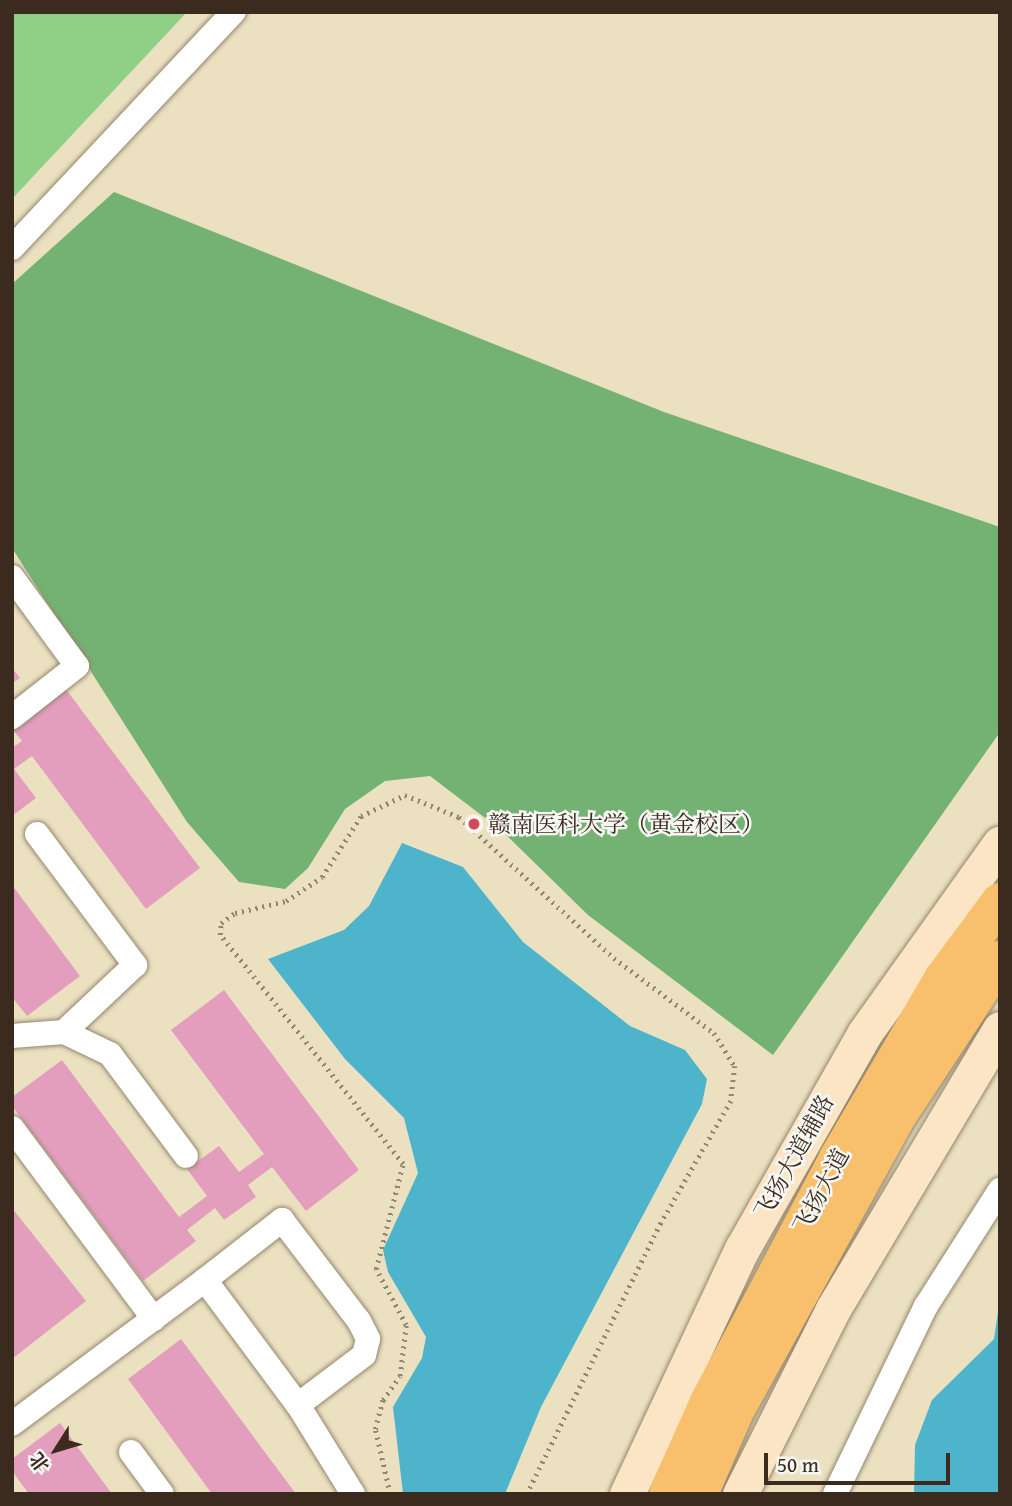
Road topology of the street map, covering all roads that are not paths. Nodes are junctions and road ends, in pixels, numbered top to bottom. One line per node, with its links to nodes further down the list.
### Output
1 (234, 12): 2 (street)
2 (12, 247)
3 (12, 577): 4 (street)
4 (12, 717)
5 (37, 834): 11 (street)
6 (1000, 843): 7 (street, 飞扬大道辅路)
7 (958, 896): 10 (street); 19 (street, 飞扬大道辅路)
8 (1000, 902): 10 (main road, 飞扬大道)
9 (1000, 960): 14 (main road, 飞扬大道)
10 (943, 979): 17 (main road, 飞扬大道)
11 (64, 1032): 12 (street); 16 (street)
12 (12, 1036)
13 (995, 1036): 14 (street); 30 (street)
14 (898, 1115): 29 (main road, 飞扬大道)
15 (12, 1128): 21 (street)
16 (186, 1156)
17 (838, 1158): 19 (street); 28 (main road, 飞扬大道)
18 (1000, 1190): 31 (street)
19 (742, 1249): 27 (street, 飞扬大道辅路)
20 (205, 1280): 21 (street); 22 (street); 22 (street)
21 (154, 1319): 23 (street)
22 (298, 1405): 26 (street)
23 (12, 1424)
24 (131, 1452): 25 (street)
25 (162, 1494)
26 (353, 1494)
27 (627, 1494)
28 (668, 1494)
29 (699, 1494)
30 (740, 1494)
31 (835, 1494)

